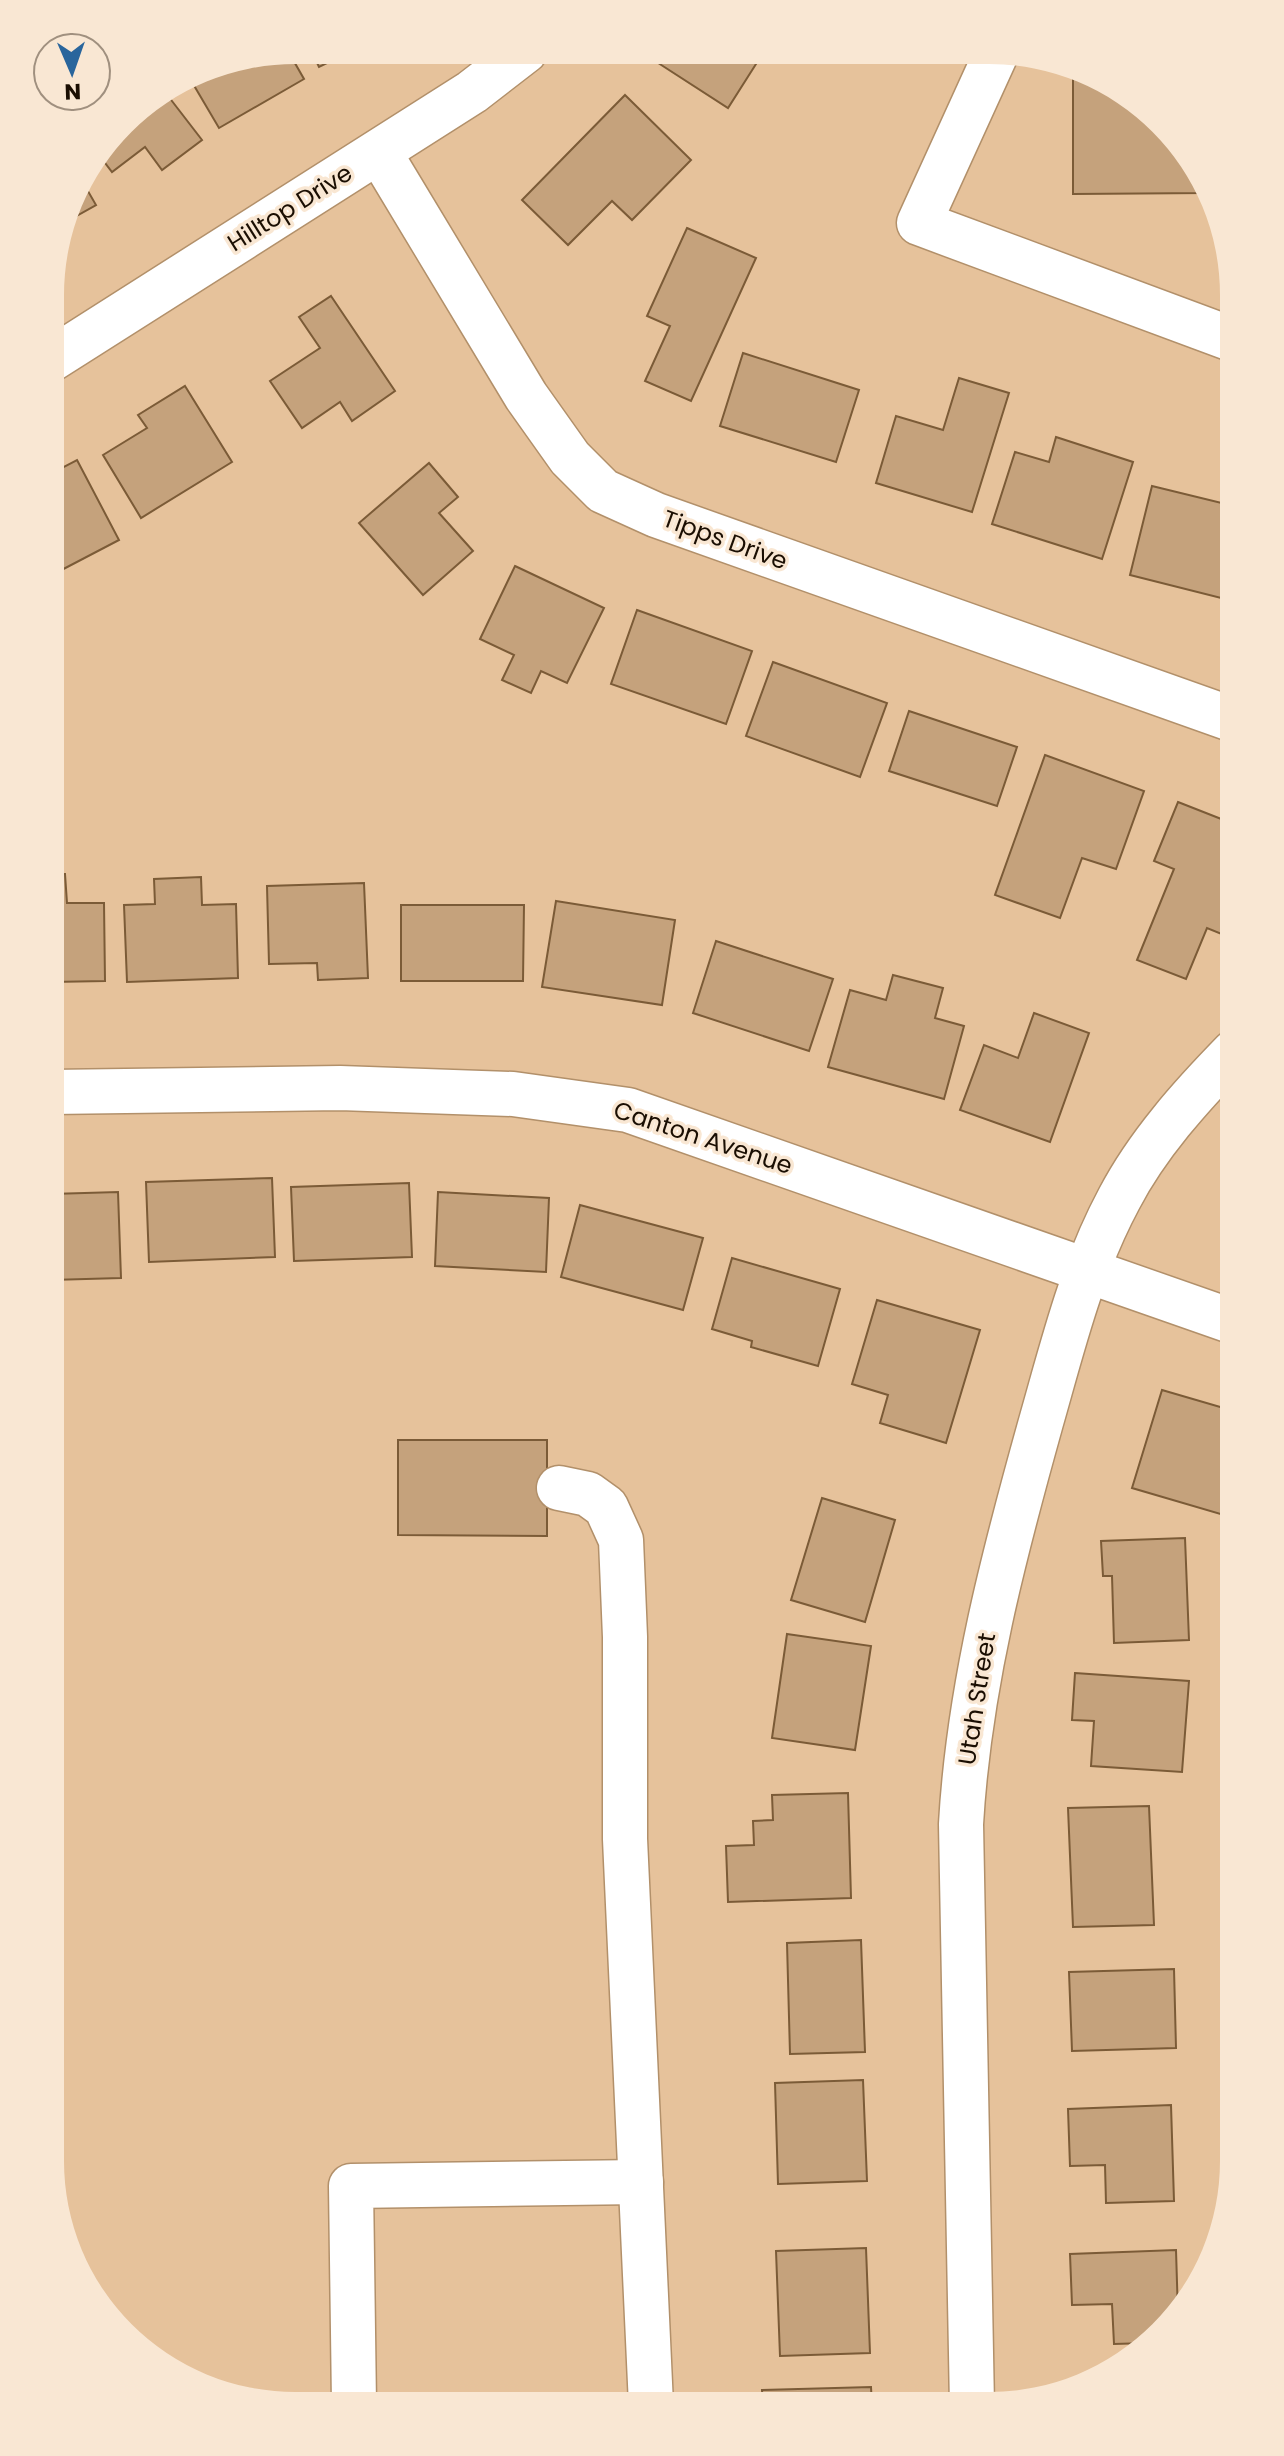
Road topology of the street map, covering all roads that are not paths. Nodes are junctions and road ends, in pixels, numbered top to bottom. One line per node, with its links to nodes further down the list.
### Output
1 (508, 64): 3 (street, Hilltop Drive)
2 (991, 64): 4 (street)
3 (379, 152): 5 (street, Hilltop Drive); 6 (street, Tipps Drive)
4 (1220, 335)
5 (64, 351)
6 (1220, 715)
7 (1220, 1068): 9 (street, Utah Street)
8 (64, 1092): 9 (street, Canton Avenue)
9 (1085, 1267): 10 (street, Canton Avenue); 15 (street, Utah Street)
10 (1220, 1317)
11 (559, 1488): 12 (street)
12 (641, 2182): 13 (street); 14 (street)
13 (354, 2392)
14 (650, 2392)
15 (972, 2392)

